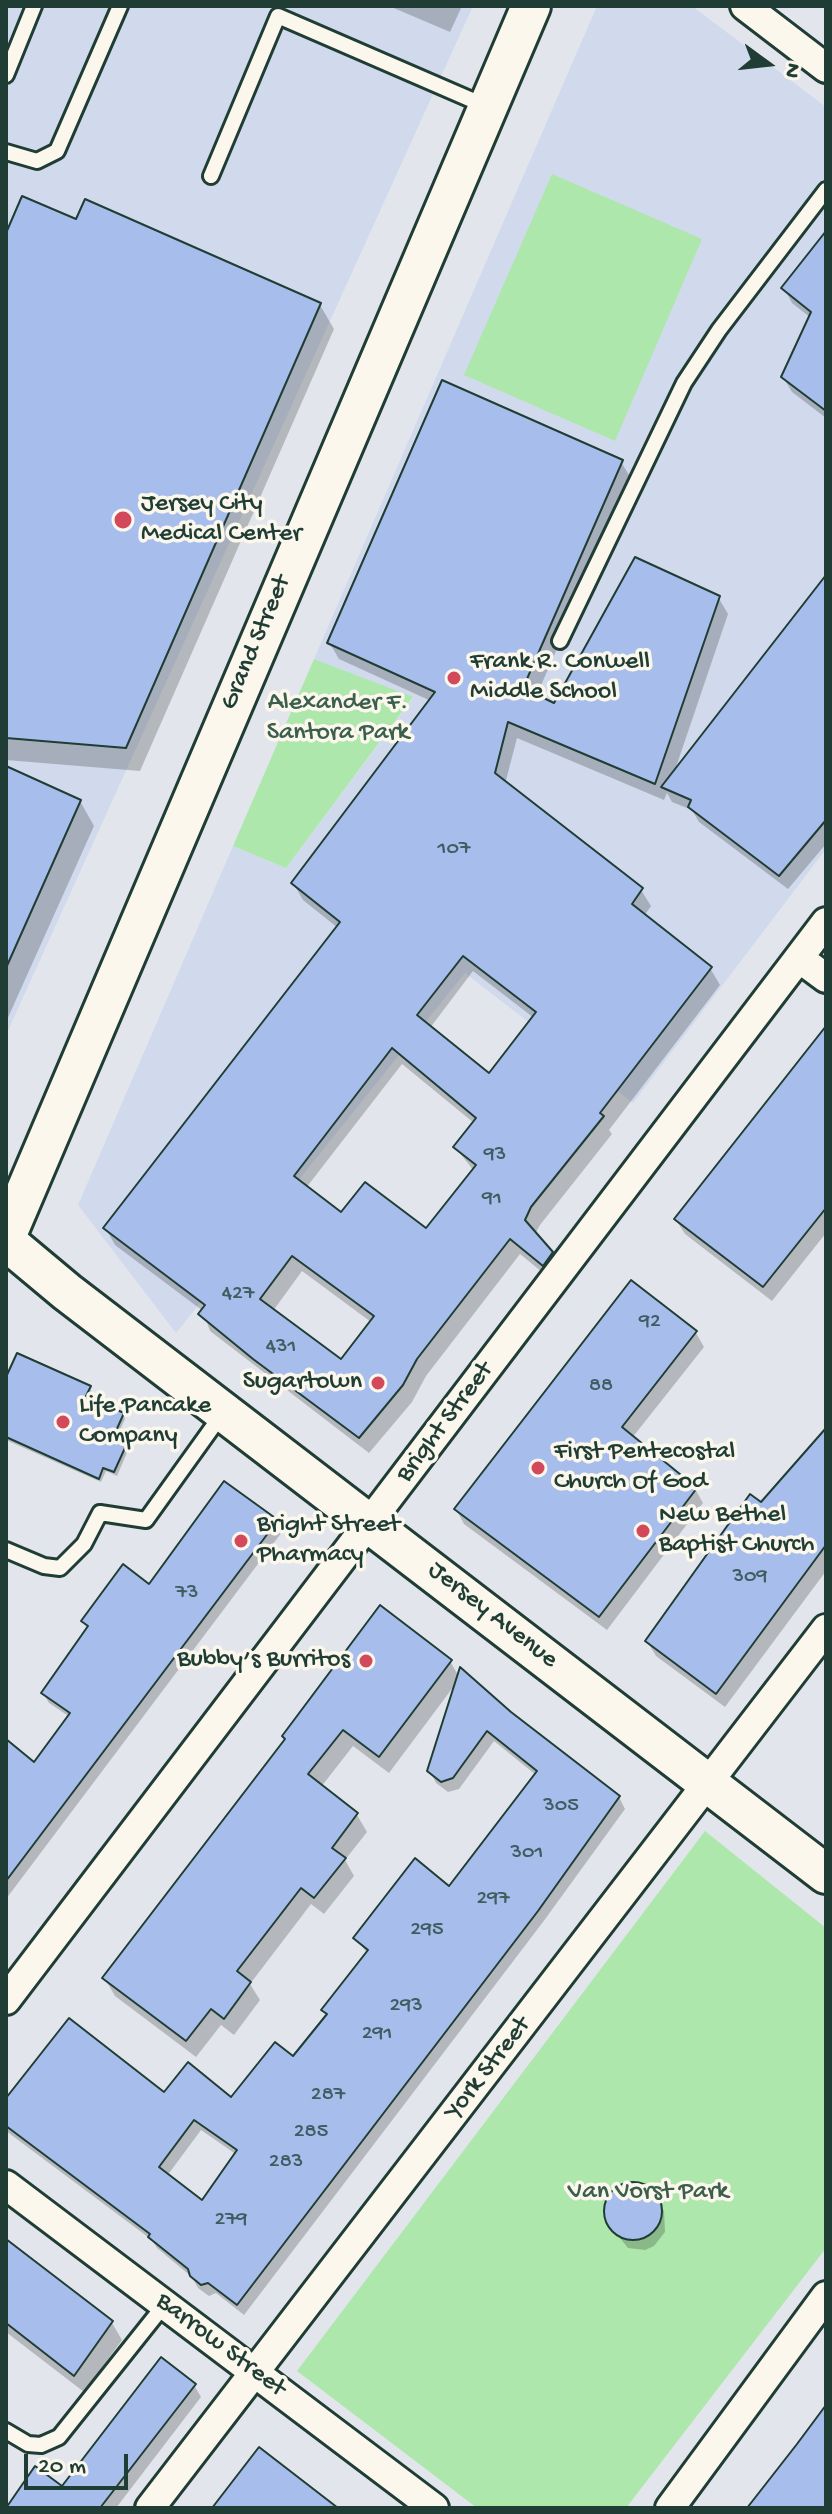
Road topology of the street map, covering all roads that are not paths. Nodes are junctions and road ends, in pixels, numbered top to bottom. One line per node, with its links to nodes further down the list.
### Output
1 (34, 6): 6 (lane)
2 (120, 6): 8 (lane)
3 (531, 6): 7 (main road, Grand Street)
4 (745, 6): 5 (street)
5 (826, 68)
6 (6, 75)
7 (488, 108): 9 (lane); 15 (main road, Grand Street)
8 (6, 152)
9 (211, 176)
10 (826, 190): 11 (lane)
11 (560, 641)
12 (826, 922): 13 (street, Bright Street)
13 (799, 958): 14 (street); 17 (street, Bright Street)
14 (826, 978)
15 (6, 1239): 16 (main road, Jersey Avenue)
16 (224, 1411): 17 (main road, Jersey Avenue); 18 (lane)
17 (369, 1523): 20 (main road, Jersey Avenue); 22 (street, Bright Street)
18 (6, 1550)
19 (826, 1629): 20 (street, York Street)
20 (709, 1783): 21 (main road, Jersey Avenue); 26 (street, York Street)
21 (826, 1874)
22 (6, 2000)
23 (6, 2185): 25 (street, Barrow Street)
24 (826, 2296): 30 (street)
25 (165, 2304): 26 (street, Barrow Street); 27 (lane)
26 (255, 2372): 28 (street, York Street); 29 (street, Barrow Street)
27 (6, 2431)
28 (150, 2508)
29 (434, 2508)
30 (670, 2508)

